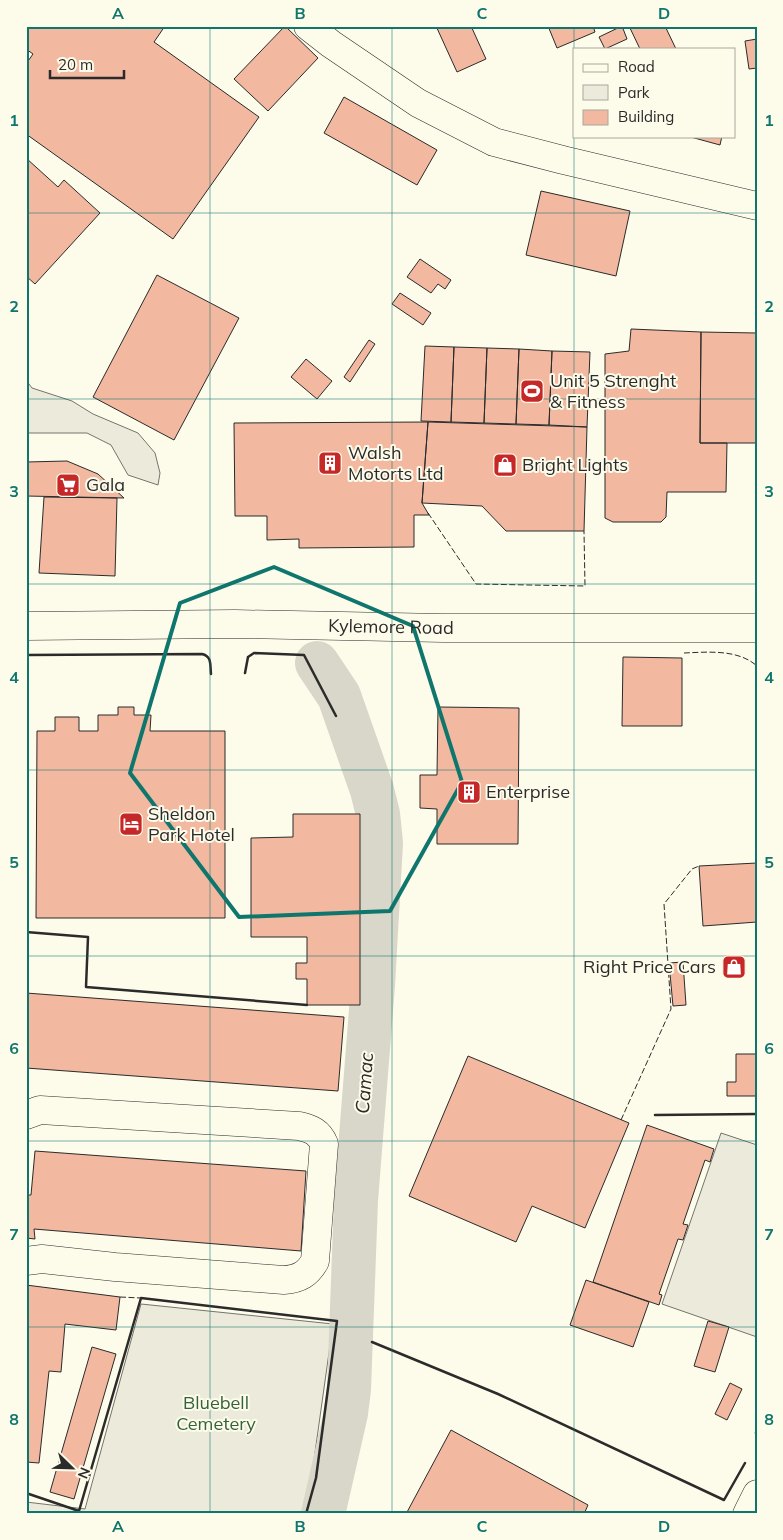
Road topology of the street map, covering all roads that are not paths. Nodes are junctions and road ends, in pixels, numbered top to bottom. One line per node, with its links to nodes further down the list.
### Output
1 (308, 26): 2 (street)
2 (757, 206)
3 (26, 626): 4 (street, Kylemore Road)
4 (757, 628)
5 (26, 1115): 6 (street)
6 (26, 1261)
7 (757, 1494): 8 (street)
8 (747, 1514)

